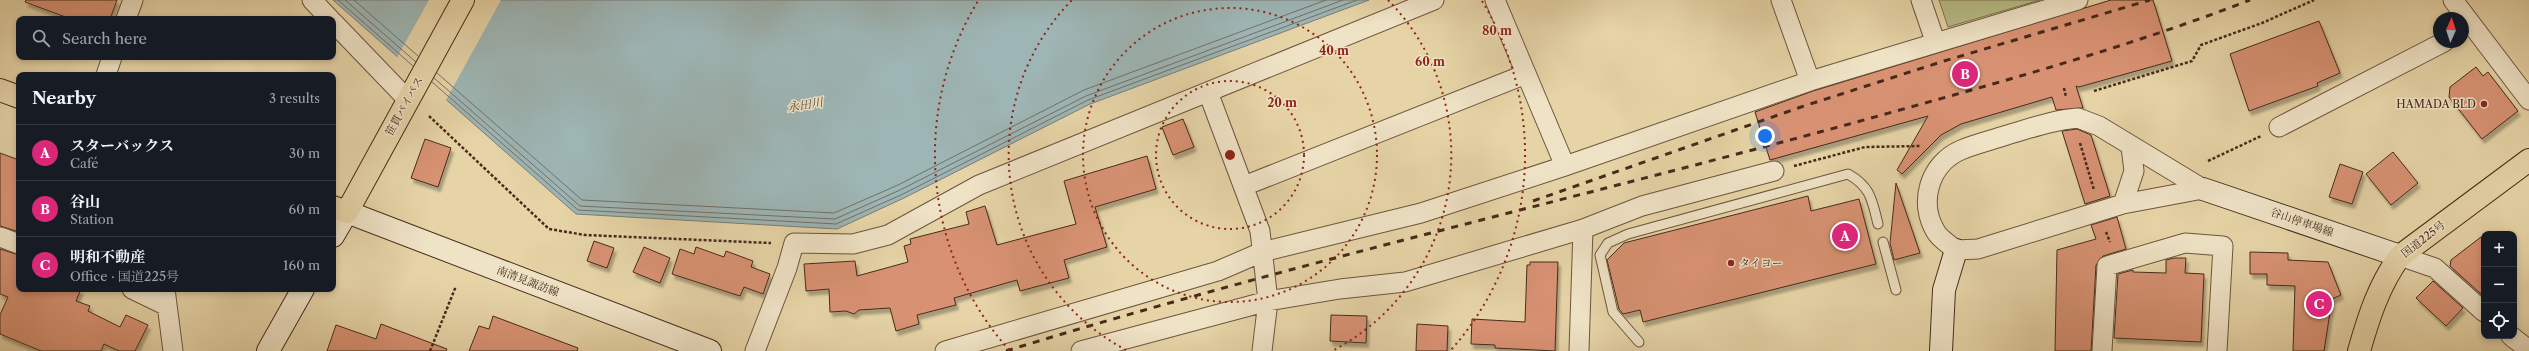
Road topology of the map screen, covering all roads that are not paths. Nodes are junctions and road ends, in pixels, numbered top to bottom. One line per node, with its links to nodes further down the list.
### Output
1 (133, 0): 11 (street)
2 (312, 0): 12 (street)
3 (463, 0): 24 (main road, 笹貫バイパス)
4 (1434, 0): 22 (street)
5 (1496, 0): 19 (street)
6 (1780, 0): 20 (street)
7 (1921, 0): 15 (street)
8 (2078, 0): 15 (street)
9 (2453, 0): 10 (street)
10 (2459, 12)
11 (127, 16)
12 (327, 16)
13 (336, 25): 24 (street)
14 (2469, 31): 25 (street)
15 (1935, 42): 20 (street)
16 (2433, 48): 26 (street)
17 (111, 60): 18 (street)
18 (107, 72)
19 (1526, 74): 29 (street); 31 (street)
20 (1810, 81): 29 (street)
21 (0, 90): 23 (main road)
22 (1208, 92): 31 (street); 56 (street)
23 (16, 96)
24 (407, 99): 34 (main road, 笹貫バイパス)
25 (2529, 100)
26 (2279, 127)
27 (2131, 147): 32 (street); 33 (street); 41 (street)
28 (2529, 160): 43 (main road, 国道225号)
29 (1565, 166): 42 (street)
30 (1774, 171): 37 (street)
31 (1244, 186): 42 (street)
32 (2203, 189): 33 (street); 43 (street, 谷山停車場線)
33 (2123, 204): 41 (street)
34 (340, 210): 36 (street); 55 (street, 南清見諏訪線)
35 (1878, 224): 51 (lane)
36 (336, 225)
37 (1584, 229): 48 (street); 60 (street)
38 (0, 237): 40 (street)
39 (1883, 242): 44 (lane)
40 (16, 243)
41 (1956, 250): 61 (street)
42 (1262, 252): 48 (street); 57 (street)
43 (2400, 256): 49 (street); 64 (main road, 国道225号)
44 (1896, 290)
45 (145, 292): 47 (street)
46 (301, 292): 54 (street)
47 (166, 297): 53 (street)
48 (1268, 301): 58 (street); 59 (street)
49 (2481, 309)
50 (2515, 339): 52 (street)
51 (1639, 342)
52 (2529, 350)
53 (173, 351)
54 (268, 351)
55 (710, 351)
56 (755, 351)
57 (945, 351)
58 (1081, 351)
59 (1262, 351)
60 (1578, 351)
61 (1941, 351)
62 (2102, 351): 63 (street)
63 (2217, 351)
64 (2359, 351)

